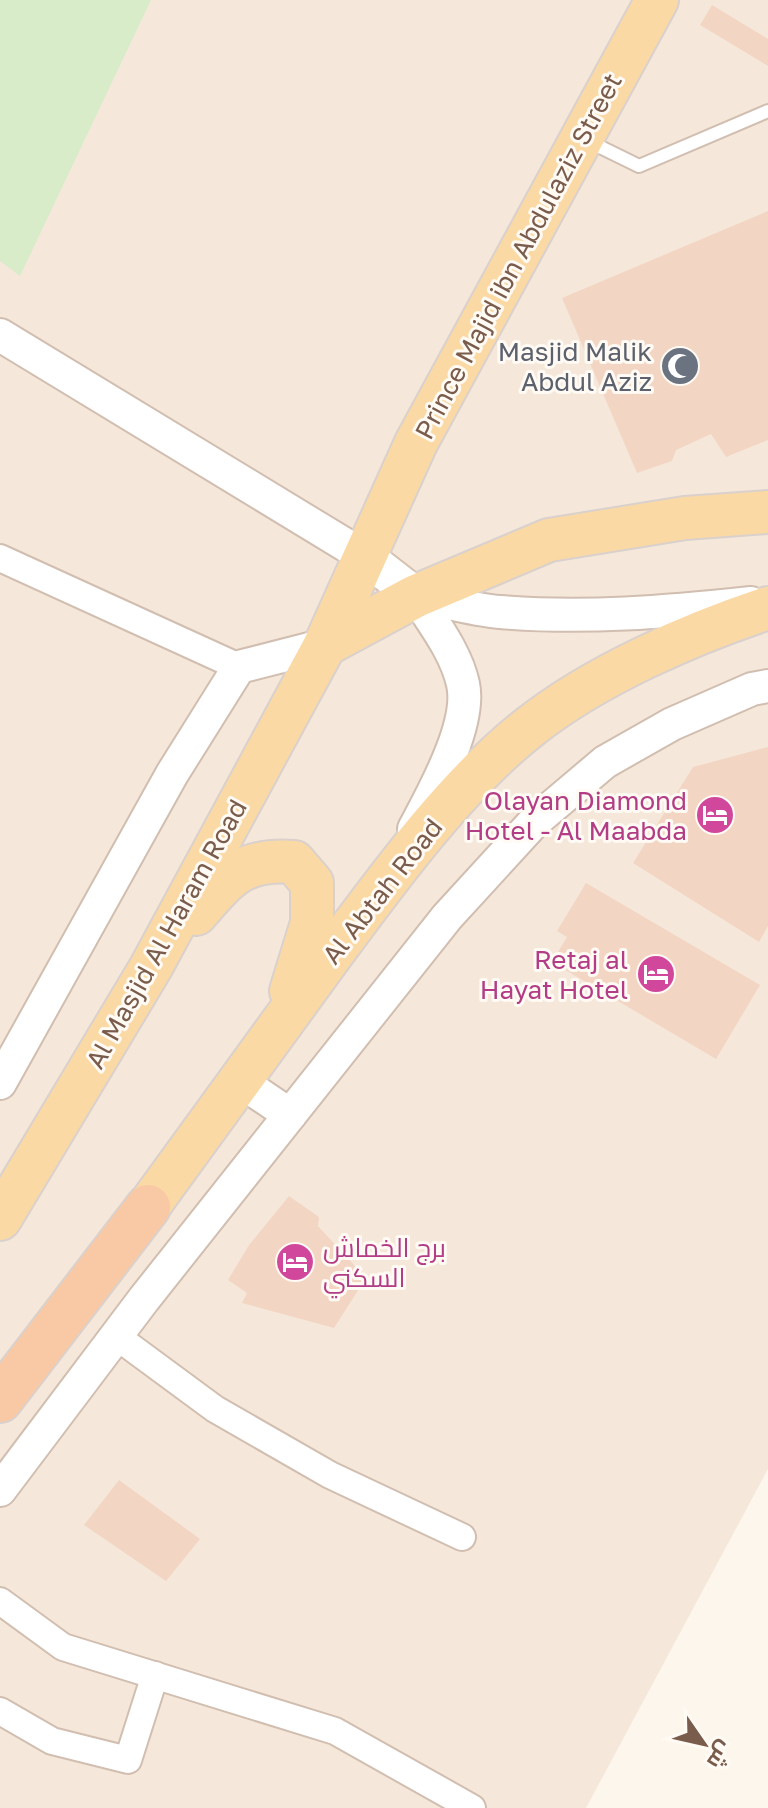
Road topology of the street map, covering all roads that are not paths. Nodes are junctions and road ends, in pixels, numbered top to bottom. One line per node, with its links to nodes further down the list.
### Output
1 (657, 0): 3 (main road, Prince Majid ibn Abdulaziz Street)
2 (768, 111): 3 (lane)
3 (581, 138): 7 (main road, Prince Majid ibn Abdulaziz Street)
4 (0, 335): 7 (street)
5 (768, 512): 8 (main road)
6 (0, 558): 12 (street)
7 (367, 558): 8 (main road); 11 (main road, Prince Majid ibn Abdulaziz Street)
8 (416, 596): 9 (street); 11 (main road); 14 (street)
9 (768, 602)
10 (768, 608): 14 (main road, Al Abtah Road)
11 (325, 645): 12 (street); 15 (main road, Al Masjid Al Haram Road)
12 (239, 667): 17 (street)
13 (768, 686): 19 (street)
14 (382, 888): 16 (main road, Al Abtah Road)
15 (151, 967): 16 (main road); 21 (main road, Al Masjid Al Haram Road)
16 (282, 1023): 18 (main road, Al Abtah Road)
17 (1, 1079)
18 (240, 1081): 19 (street); 20 (main road, Al Abtah Road)
19 (290, 1115): 22 (street)
20 (148, 1207): 23 (highway)
21 (0, 1219)
22 (116, 1336): 24 (street); 25 (street)
23 (0, 1400)
24 (0, 1490)
25 (462, 1537)
26 (0, 1601): 27 (street)
27 (155, 1675): 28 (street); 29 (street)
28 (0, 1711)
29 (472, 1808)

